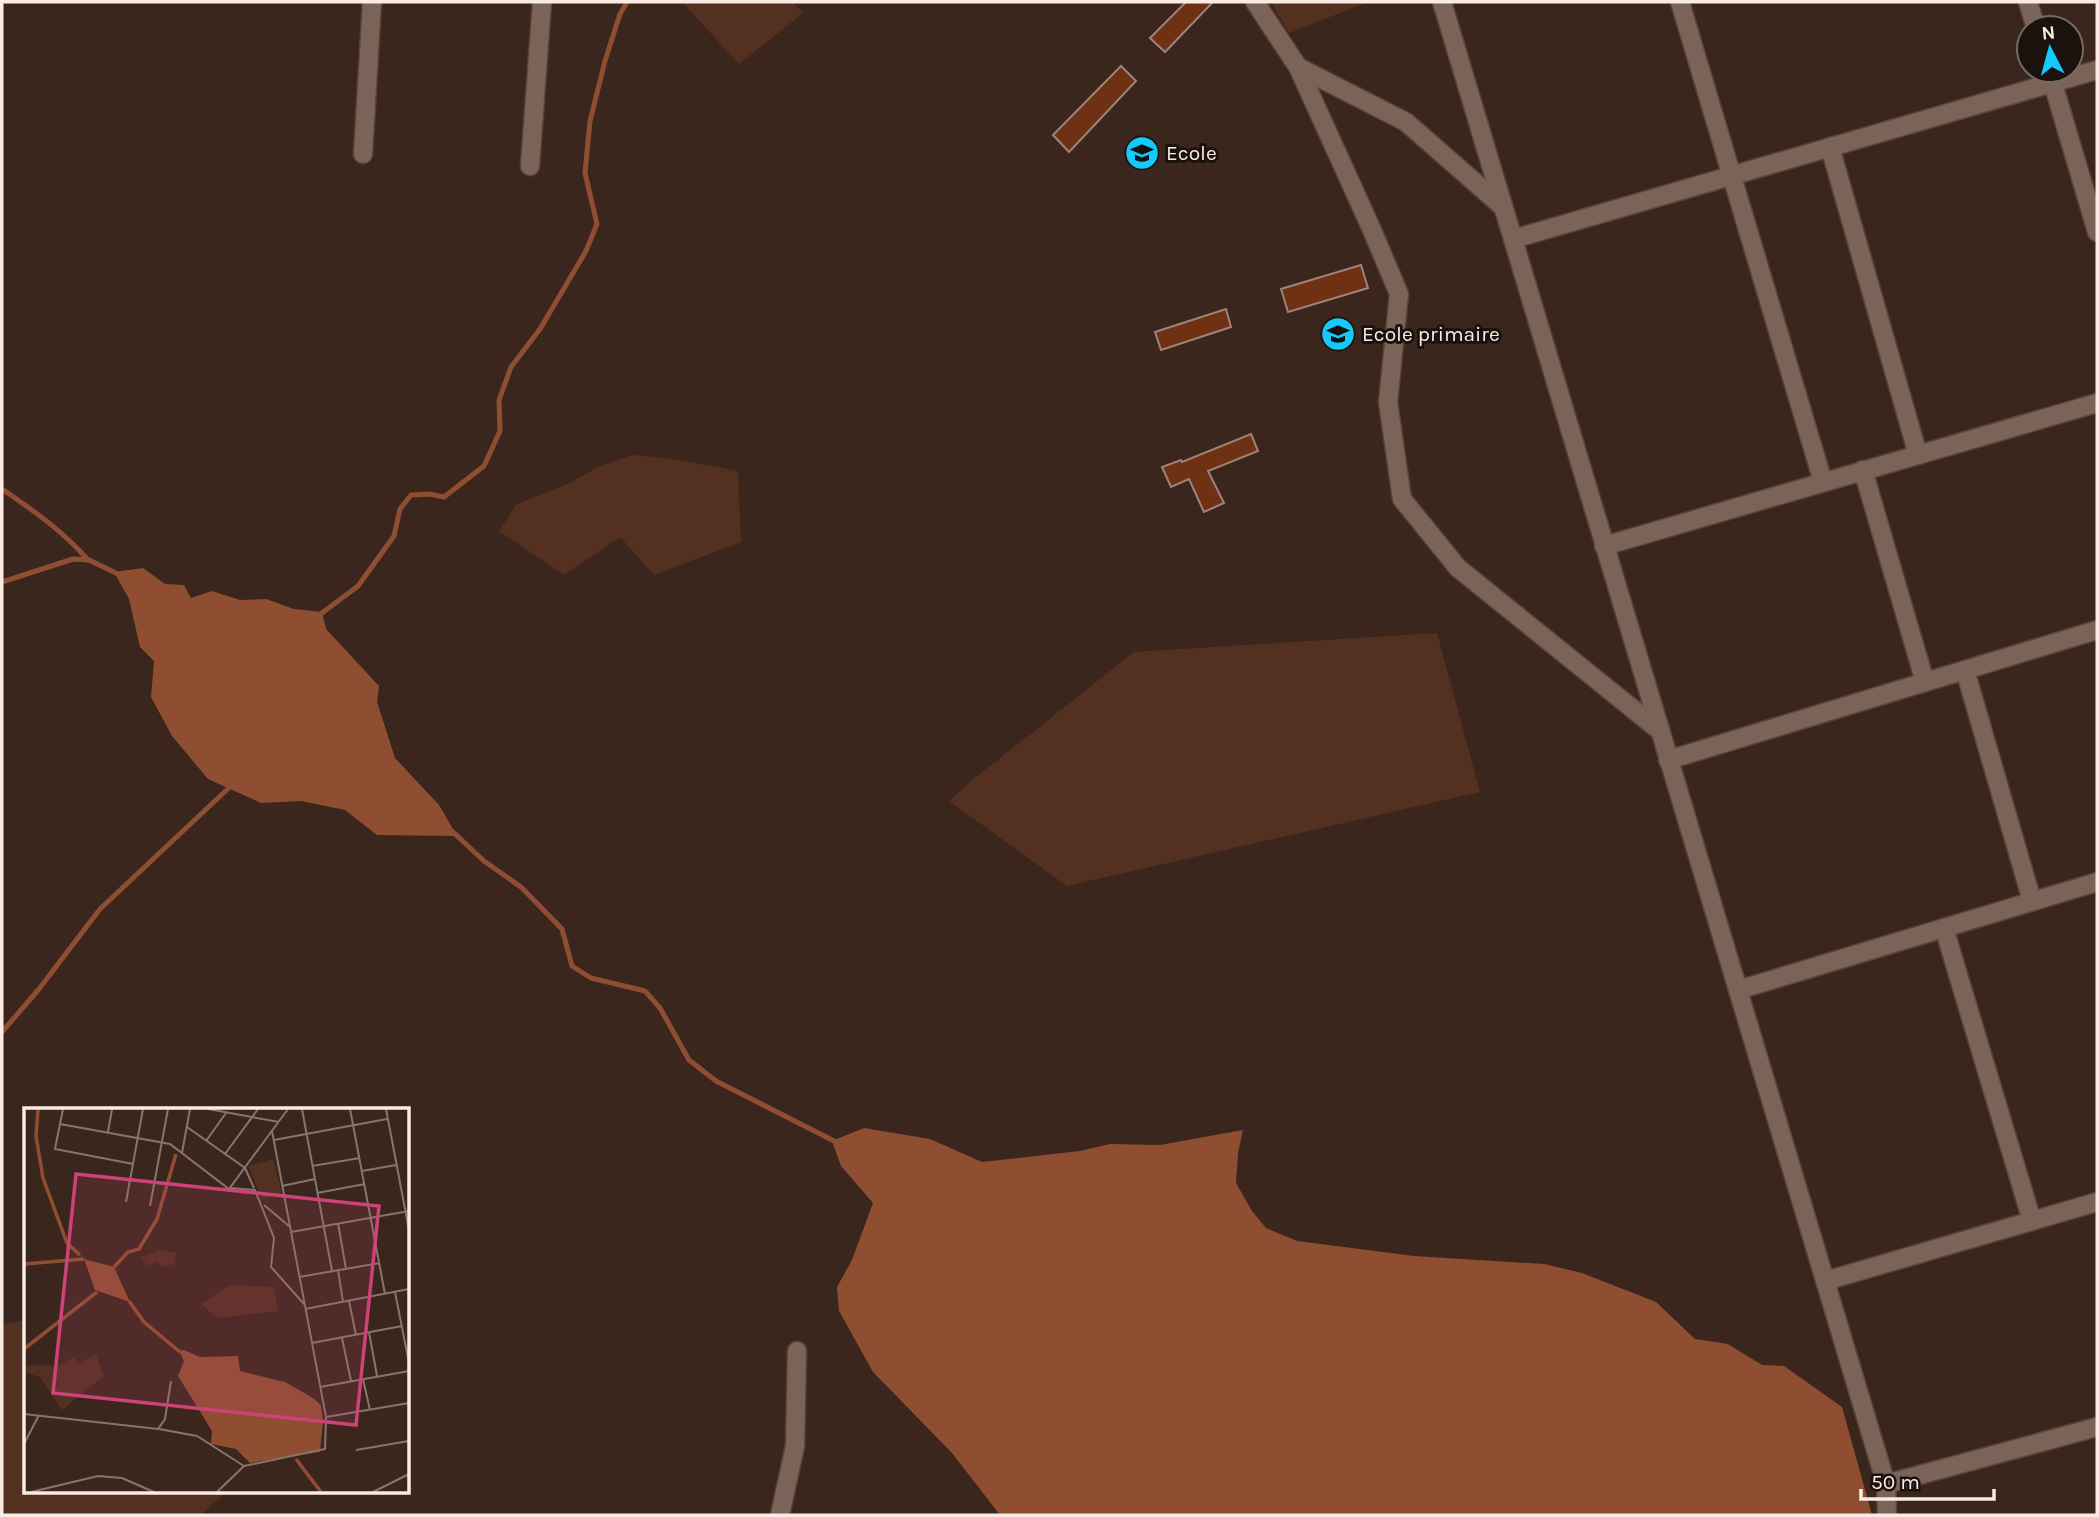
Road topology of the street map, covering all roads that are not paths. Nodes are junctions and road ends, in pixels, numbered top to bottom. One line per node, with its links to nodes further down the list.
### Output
1 (372, 2): 10 (street)
2 (542, 2): 11 (street)
3 (1255, 2): 6 (street)
4 (1442, 2): 13 (street)
5 (1680, 2): 12 (street)
6 (1298, 67): 13 (street); 24 (street)
7 (2025, 84): 9 (street)
8 (2052, 84): 14 (street)
9 (1830, 147): 12 (street); 17 (street)
10 (363, 154)
11 (530, 166)
12 (1732, 176): 15 (street); 19 (street)
13 (1503, 207): 15 (street)
14 (2097, 232)
15 (1513, 239): 20 (street)
16 (2097, 403): 17 (street)
17 (1918, 455): 18 (street)
18 (1863, 471): 19 (street); 23 (street)
19 (1823, 482): 20 (street)
20 (1604, 546): 24 (street)
21 (2097, 630): 22 (street)
22 (1965, 670): 23 (street); 27 (street)
23 (1924, 682): 25 (street)
24 (1659, 730): 25 (street)
25 (1668, 760): 29 (street)
26 (2097, 882): 27 (street)
27 (2032, 901): 28 (street)
28 (1944, 928): 29 (street); 31 (street)
29 (1738, 990): 32 (street)
30 (2097, 1202): 31 (street)
31 (2032, 1221): 32 (street)
32 (1825, 1281): 35 (street)
33 (797, 1351): 36 (street)
34 (2097, 1427): 35 (street)
35 (1886, 1484): 37 (street)
36 (780, 1515)
37 (1887, 1515)

